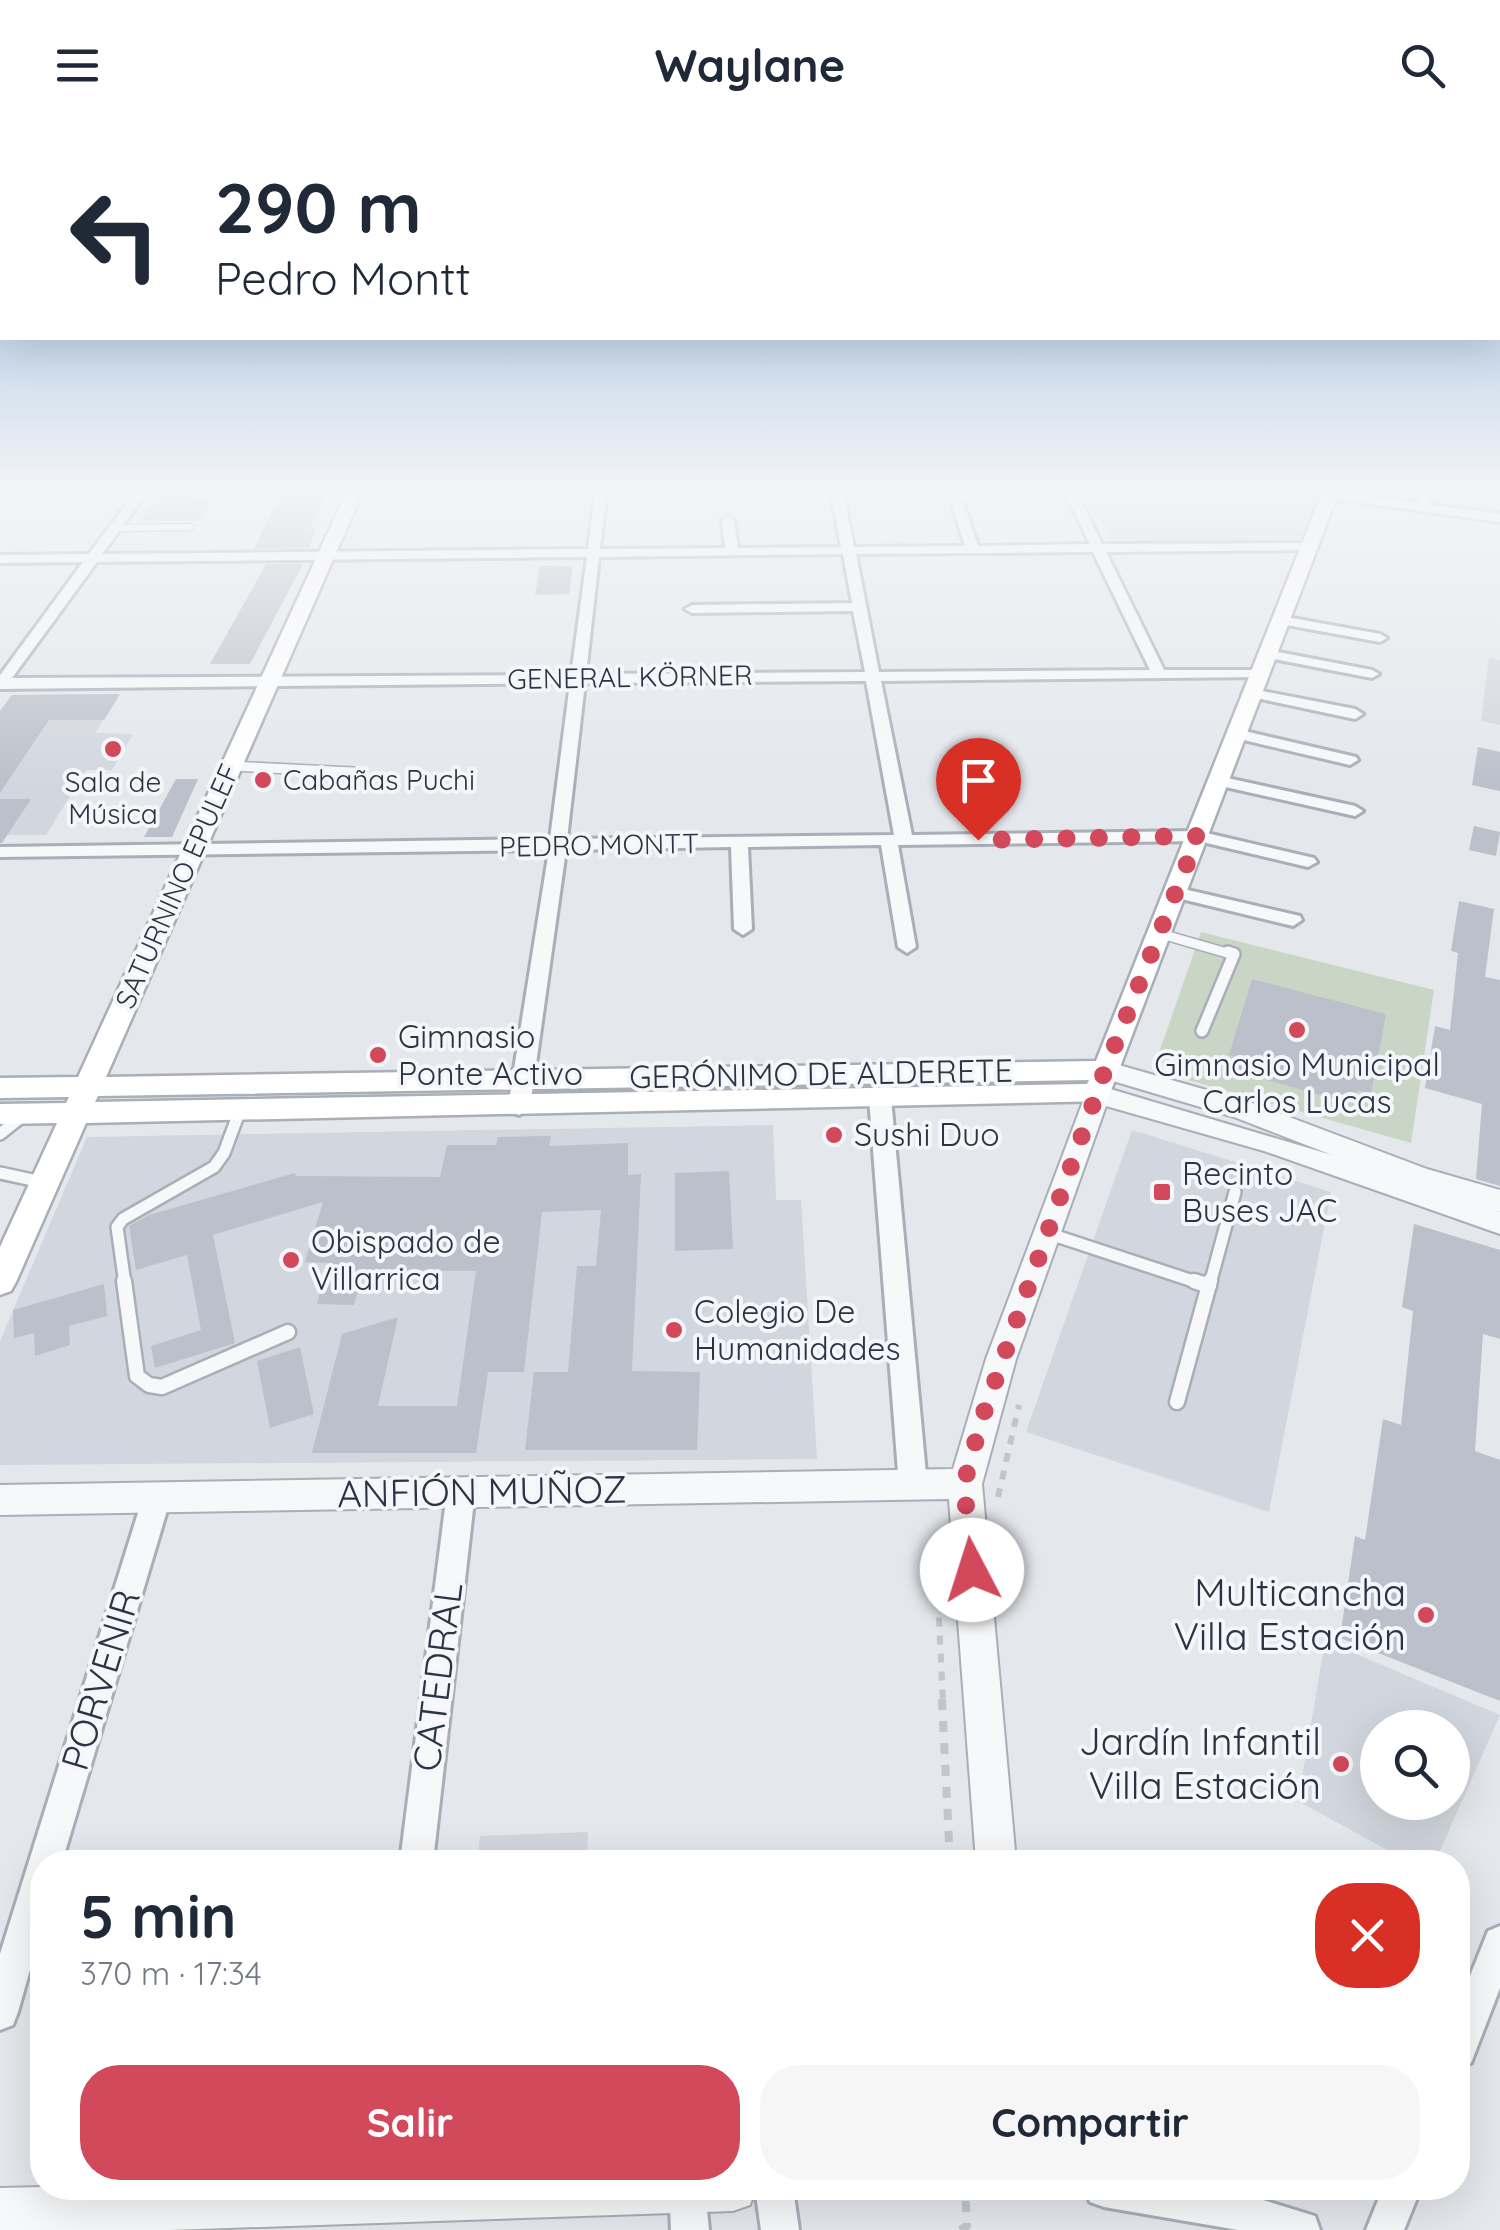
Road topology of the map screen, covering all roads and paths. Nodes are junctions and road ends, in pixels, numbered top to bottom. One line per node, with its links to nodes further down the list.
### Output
1 (70, 589): 17 (street)
2 (311, 589): 16 (main road, SATURNINO EPULEF)
3 (589, 589): 15 (street)
4 (856, 589): 7 (street)
5 (1119, 589): 11 (street)
6 (1294, 589): 9 (main road)
7 (860, 607): 8 (street); 12 (street)
8 (692, 610)
9 (1281, 620): 10 (street); 13 (main road)
10 (1380, 638)
11 (1158, 672): 12 (street, GENERAL KÖRNER); 13 (street, GENERAL KÖRNER)
12 (872, 674): 15 (street, GENERAL KÖRNER); 26 (street)
13 (1260, 674): 14 (street); 18 (street); 19 (main road)
14 (1372, 674)
15 (579, 678): 16 (street, GENERAL KÖRNER); 28 (street)
16 (270, 680): 17 (street, GENERAL KÖRNER); 21 (main road, SATURNINO EPULEF)
17 (1, 684)
18 (1355, 714)
19 (1236, 734): 20 (street); 23 (main road)
20 (1350, 760)
21 (231, 766): 22 (lane); 29 (main road, SATURNINO EPULEF)
22 (354, 772)
23 (1218, 781): 24 (street); 25 (main road)
24 (1355, 812)
25 (1198, 836): 26 (street, PEDRO MONTT); 31 (street, PEDRO MONTT); 32 (main road)
26 (897, 840): 27 (street, PEDRO MONTT); 36 (street)
27 (740, 843): 28 (street, PEDRO MONTT); 34 (street)
28 (558, 845): 29 (street, PEDRO MONTT); 40 (street)
29 (193, 850): 30 (street, PEDRO MONTT); 42 (main road, SATURNINO EPULEF)
30 (0, 852)
31 (1308, 862)
32 (1174, 892): 33 (street); 35 (main road)
33 (1293, 920)
34 (742, 929)
35 (1158, 932): 37 (lane); 38 (main road)
36 (907, 947)
37 (1202, 1030)
38 (1101, 1082): 40 (main road, GERÓNIMO DE ALDERETE); 41 (main road, GERÓNIMO DE ALDERETE); 49 (street, GERÓNIMO DE ALDERETE); 50 (street, GERÓNIMO DE ALDERETE); 51 (street)
39 (0, 1088): 42 (main road, GERÓNIMO DE ALDERETE)
40 (520, 1092): 41 (main road, GERÓNIMO DE ALDERETE); 42 (main road, GERÓNIMO DE ALDERETE); 43 (main road, GERÓNIMO DE ALDERETE)
41 (880, 1098): 57 (street)
42 (80, 1099): 43 (main road, GERÓNIMO DE ALDERETE); 44 (main road, GERÓNIMO DE ALDERETE); 47 (main road, SATURNINO EPULEF)
43 (240, 1110): 54 (lane)
44 (13, 1113): 45 (lane)
45 (0, 1134)
46 (0, 1173): 47 (lane)
47 (42, 1182): 52 (main road, SATURNINO EPULEF)
48 (1235, 1192): 53 (lane)
49 (1500, 1201)
50 (1500, 1223)
51 (1047, 1232): 53 (lane); 56 (street)
52 (0, 1282)
53 (1208, 1286): 55 (lane)
54 (288, 1332)
55 (1177, 1402)
56 (964, 1484): 57 (street, ANFIÓN MUÑOZ); 63 (street)
57 (913, 1485): 58 (street, ANFIÓN MUÑOZ)
58 (461, 1492): 59 (street, ANFIÓN MUÑOZ); 62 (street, CATEDRAL)
59 (157, 1497): 60 (street, ANFIÓN MUÑOZ); 61 (street, PORVENIR)
60 (0, 1500)
61 (50, 1850)
62 (417, 1850)
63 (995, 1850)
64 (30, 1912): 66 (street)
65 (1500, 1942): 67 (street)
66 (0, 2012)
67 (1470, 2019)
68 (237, 2200): 75 (street)
69 (630, 2200): 74 (street)
70 (776, 2200): 76 (street)
71 (966, 2200): 77 (path)
72 (1185, 2200): 78 (street)
73 (1397, 2200): 79 (street)
74 (703, 2202)
75 (0, 2212)
76 (780, 2230)
77 (960, 2230)
78 (1301, 2230)
79 (1384, 2230)

